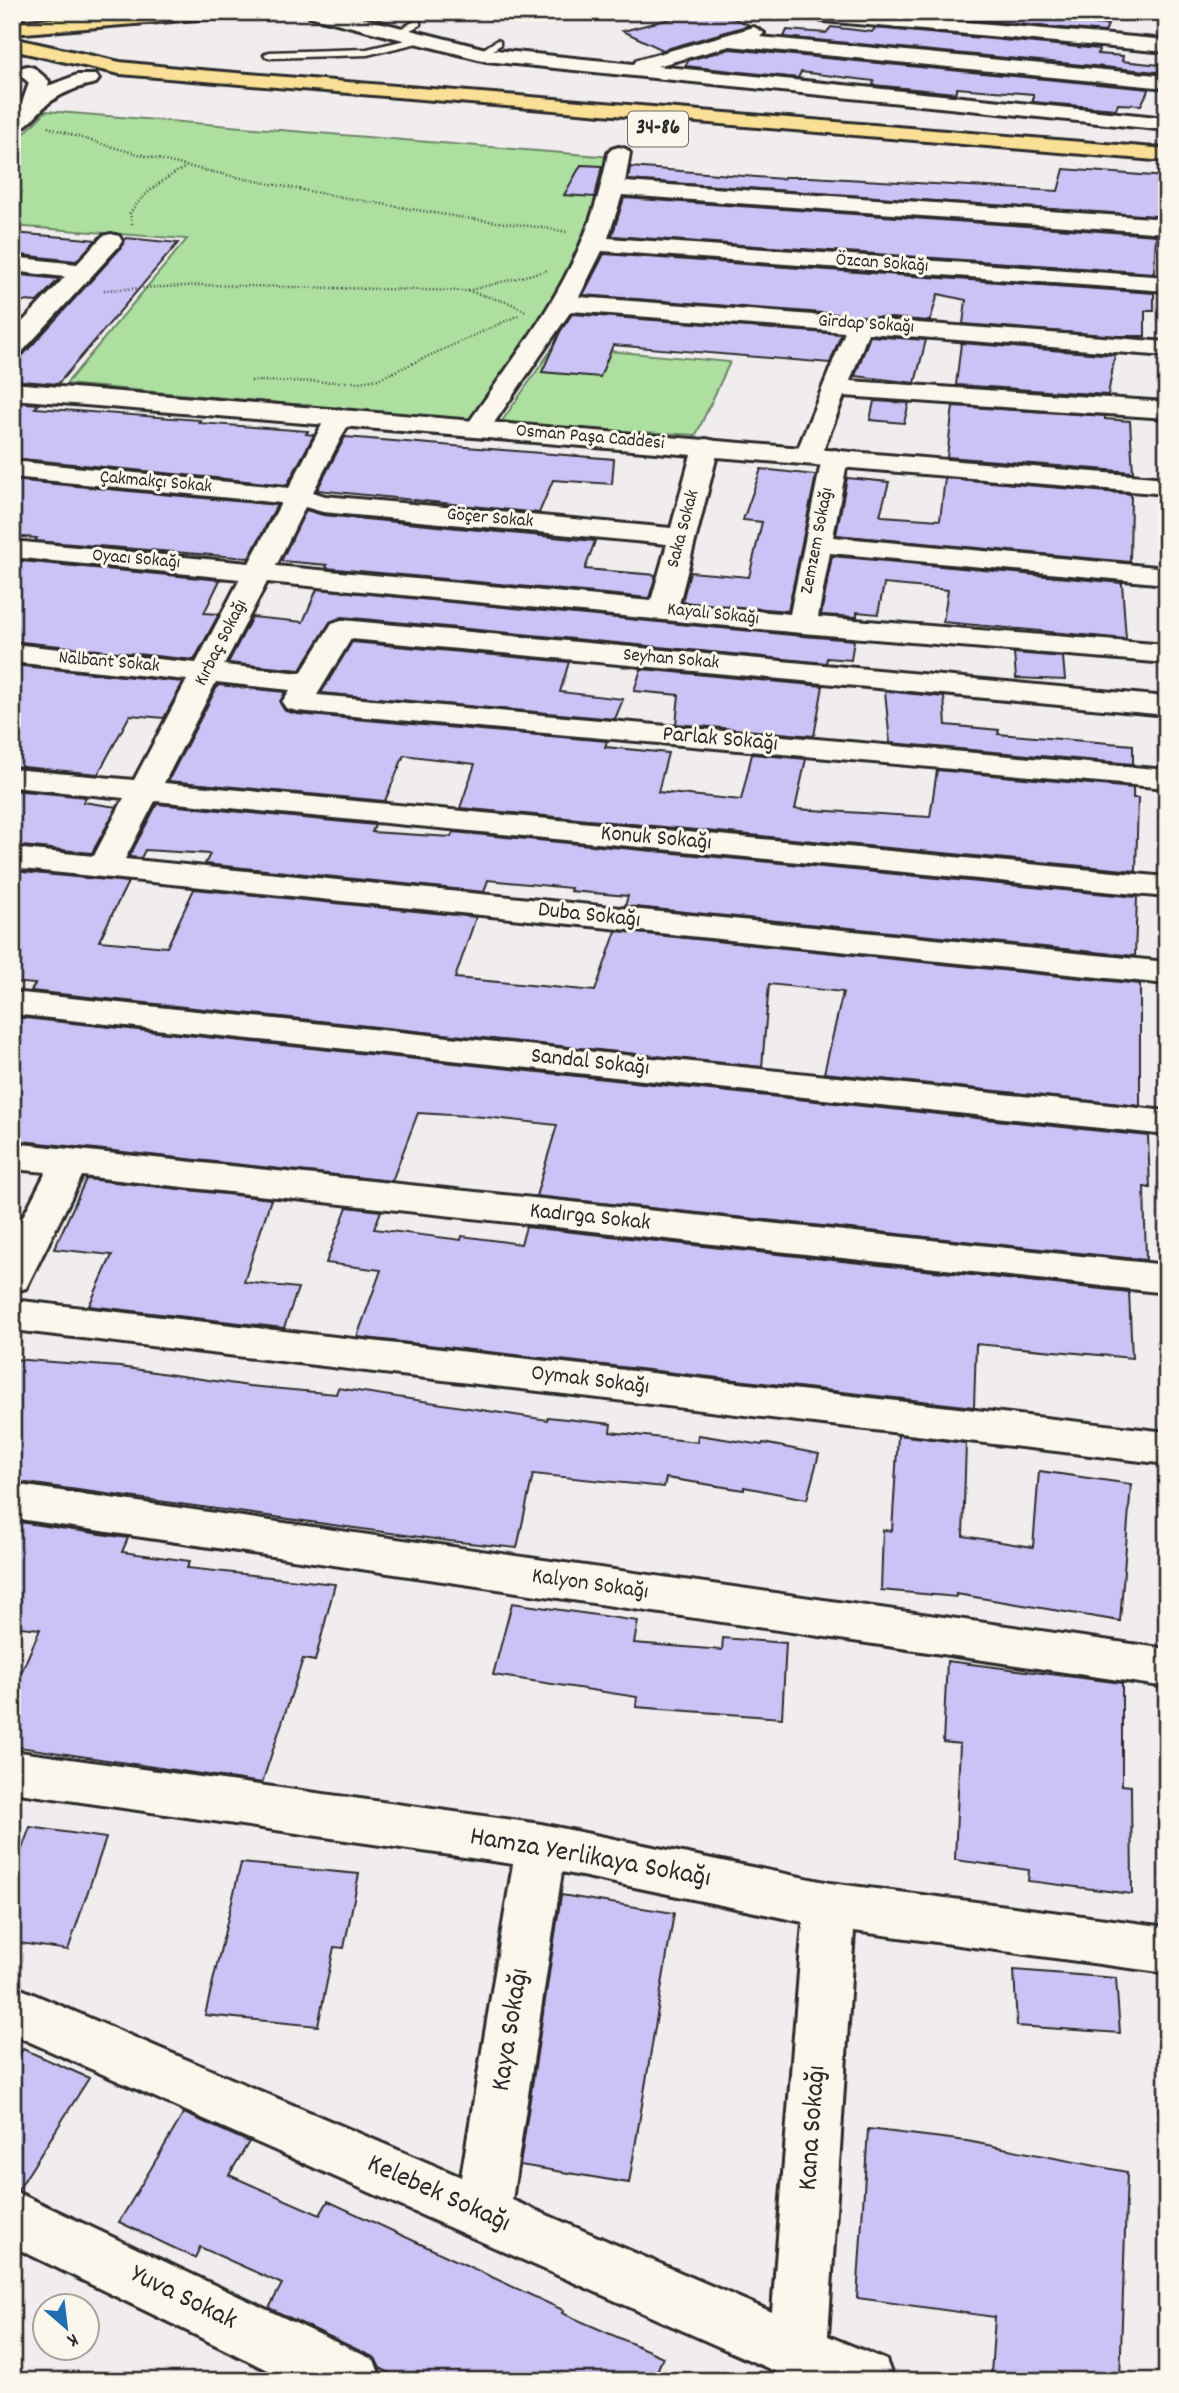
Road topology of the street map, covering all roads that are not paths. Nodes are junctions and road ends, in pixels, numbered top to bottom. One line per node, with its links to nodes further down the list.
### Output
1 (209, 12): 8 (main road)
2 (316, 12): 6 (street)
3 (822, 15): 9 (street)
4 (1141, 24): 9 (street)
5 (783, 26): 7 (street)
6 (420, 31): 10 (lane); 12 (street)
7 (729, 40): 12 (street); 14 (street)
8 (13, 41): 18 (main road)
9 (1167, 46)
10 (268, 55)
11 (20, 70): 13 (main road, 34-86); 15 (street)
12 (637, 71): 16 (street)
13 (89, 79): 15 (street); 19 (main road, 34-86)
14 (1167, 82)
15 (20, 113)
16 (1167, 124)
17 (619, 153): 20 (street)
18 (1167, 155)
19 (1167, 168)
20 (615, 188): 21 (street); 23 (street)
21 (1167, 226)
22 (111, 242): 25 (street)
23 (592, 250): 26 (street, Özcan Sokağı); 28 (street)
24 (12, 264): 25 (street)
25 (76, 279): 29 (street)
26 (1167, 284)
27 (12, 313): 29 (street)
28 (558, 313): 30 (street, Girdap Sokağı); 37 (street)
29 (41, 316): 31 (street)
30 (860, 324): 32 (street, Girdap Sokağı); 33 (street, Zemzem Sokağı)
31 (12, 348)
32 (1167, 349)
33 (835, 388): 35 (street); 39 (street, Zemzem Sokağı)
34 (12, 391): 36 (street, Osman Paşa Caddesi)
35 (1167, 410)
36 (339, 417): 37 (street, Osman Paşa Caddesi); 42 (street, Kırbaç Sokağı)
37 (478, 428): 38 (street, Osman Paşa Caddesi)
38 (706, 447): 39 (street, Osman Paşa Caddesi); 43 (street, Saka Sokak)
39 (821, 457): 41 (street, Osman Paşa Caddesi); 44 (street, Zemzem Sokağı)
40 (12, 469): 42 (street, Çakmakçı Sokak)
41 (1167, 486)
42 (300, 496): 43 (street, Göçer Sokak); 46 (street, Kırbaç Sokağı)
43 (682, 537): 48 (street, Saka Sokak)
44 (817, 544): 47 (street); 49 (street, Zemzem Sokağı)
45 (12, 549): 46 (street, Oyacı Sokağı)
46 (259, 571): 48 (street, Kayalı Sokağı); 52 (street, Kırbaç Sokağı)
47 (1167, 576)
48 (663, 610): 49 (street, Kayalı Sokağı)
49 (802, 624): 51 (street, Kayalı Sokağı)
50 (12, 653): 52 (street, Nalbant Sokak)
51 (1167, 654)
52 (206, 672): 53 (street); 57 (street, Kırbaç Sokağı)
53 (310, 683): 54 (street, Seyhan Sokak); 56 (street, Parlak Sokağı)
54 (1167, 706)
55 (12, 778): 57 (street, Konuk Sokağı)
56 (1167, 779)
57 (145, 790): 59 (street, Kırbaç Sokağı); 60 (street, Konuk Sokağı)
58 (12, 859): 59 (street, Duba Sokağı)
59 (104, 868): 61 (street, Duba Sokağı)
60 (1167, 887)
61 (1167, 973)
62 (12, 1003): 63 (street, Sandal Sokağı)
63 (1167, 1123)
64 (12, 1156): 65 (street, Kadırga Sokak)
65 (70, 1162): 66 (street, Kadırga Sokak); 67 (street)
66 (1167, 1279)
67 (13, 1306): 68 (street, Oymak Sokağı)
68 (1167, 1448)
69 (12, 1501): 70 (street, Kalyon Sokağı)
70 (1167, 1668)
71 (12, 1772): 72 (street, Hamza Yerlikaya Sokağı)
72 (541, 1846): 73 (street, Hamza Yerlikaya Sokağı); 76 (street, Kaya Sokağı)
73 (830, 1905): 74 (street, Hamza Yerlikaya Sokağı); 78 (street, Kana Sokağı)
74 (1167, 1950)
75 (12, 2009): 76 (street, Kelebek Sokağı)
76 (482, 2215): 78 (street, Kelebek Sokağı)
77 (12, 2217): 79 (street, Yuva Sokak)
78 (798, 2352): 80 (street, Kelebek Sokağı)
79 (353, 2381)
80 (865, 2381)

